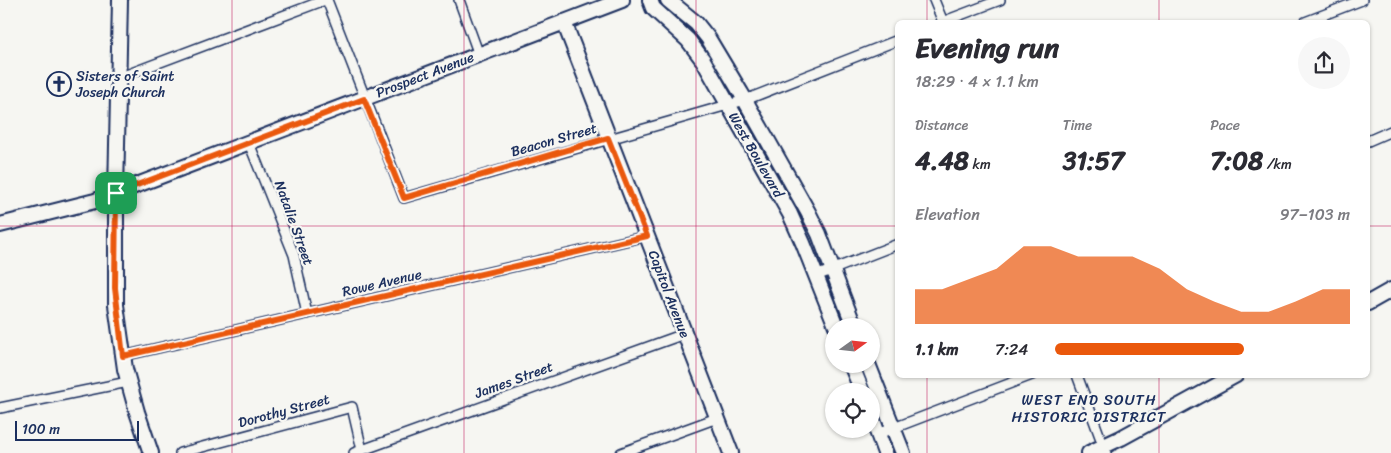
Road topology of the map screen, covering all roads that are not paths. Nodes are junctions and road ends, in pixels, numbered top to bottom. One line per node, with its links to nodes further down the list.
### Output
1 (120, 0): 17 (main road)
2 (326, 0): 17 (street); 18 (street)
3 (458, 0): 16 (street)
4 (650, 0): 20 (main road, West Boulevard)
5 (668, 0): 19 (main road, West Boulevard)
6 (934, 0): 11 (street)
7 (1000, 0): 12 (street)
8 (1362, 0): 13 (street)
9 (616, 1): 10 (main road, Prospect Avenue)
10 (588, 7): 14 (main road, Prospect Avenue)
11 (941, 20)
12 (947, 20)
13 (1310, 20)
14 (564, 22): 16 (main road, Prospect Avenue); 22 (main road, Capitol Avenue)
15 (895, 41): 19 (street, Beacon Street)
16 (480, 55): 18 (main road, Prospect Avenue)
17 (118, 78): 27 (main road)
18 (364, 99): 22 (street, Beacon Street); 24 (main road, Prospect Avenue)
19 (745, 100): 20 (street, Beacon Street); 25 (main road, West Boulevard)
20 (728, 104): 22 (street, Beacon Street); 26 (main road, West Boulevard)
21 (1391, 131): 23 (street)
22 (608, 138): 29 (main road, Capitol Avenue)
23 (1370, 139)
24 (249, 143): 27 (main road, Prospect Avenue); 35 (street, Natalie Street)
25 (792, 184): 26 (main road); 31 (main road, West Boulevard)
26 (777, 192): 32 (main road, West Boulevard)
27 (116, 193): 28 (main road, Prospect Avenue); 39 (main road)
28 (0, 225)
29 (647, 236): 35 (street, Rowe Avenue); 38 (main road, Capitol Avenue)
30 (895, 245): 31 (street)
31 (832, 269): 32 (street); 37 (main road, West Boulevard)
32 (816, 276): 36 (main road, West Boulevard)
33 (1391, 290): 34 (main road)
34 (1370, 302)
35 (307, 314): 39 (street, Rowe Avenue)
36 (833, 318)
37 (851, 318)
38 (684, 334): 46 (main road, Capitol Avenue); 51 (street, James Street)
39 (123, 356): 44 (main road)
40 (872, 373): 47 (main road)
41 (1024, 378): 47 (street)
42 (1078, 378): 50 (street)
43 (1231, 378): 50 (main road)
44 (128, 382): 45 (street); 52 (main road)
45 (0, 408)
46 (717, 418): 54 (street); 55 (main road, Capitol Avenue)
47 (893, 428): 48 (street); 57 (main road)
48 (880, 433)
49 (880, 438): 56 (main road)
50 (1105, 450): 58 (main road)
51 (358, 451): 53 (street, Dorothy Street)
52 (151, 453)
53 (180, 453)
54 (621, 453)
55 (730, 453)
56 (886, 453)
57 (903, 453)
58 (1089, 453)

